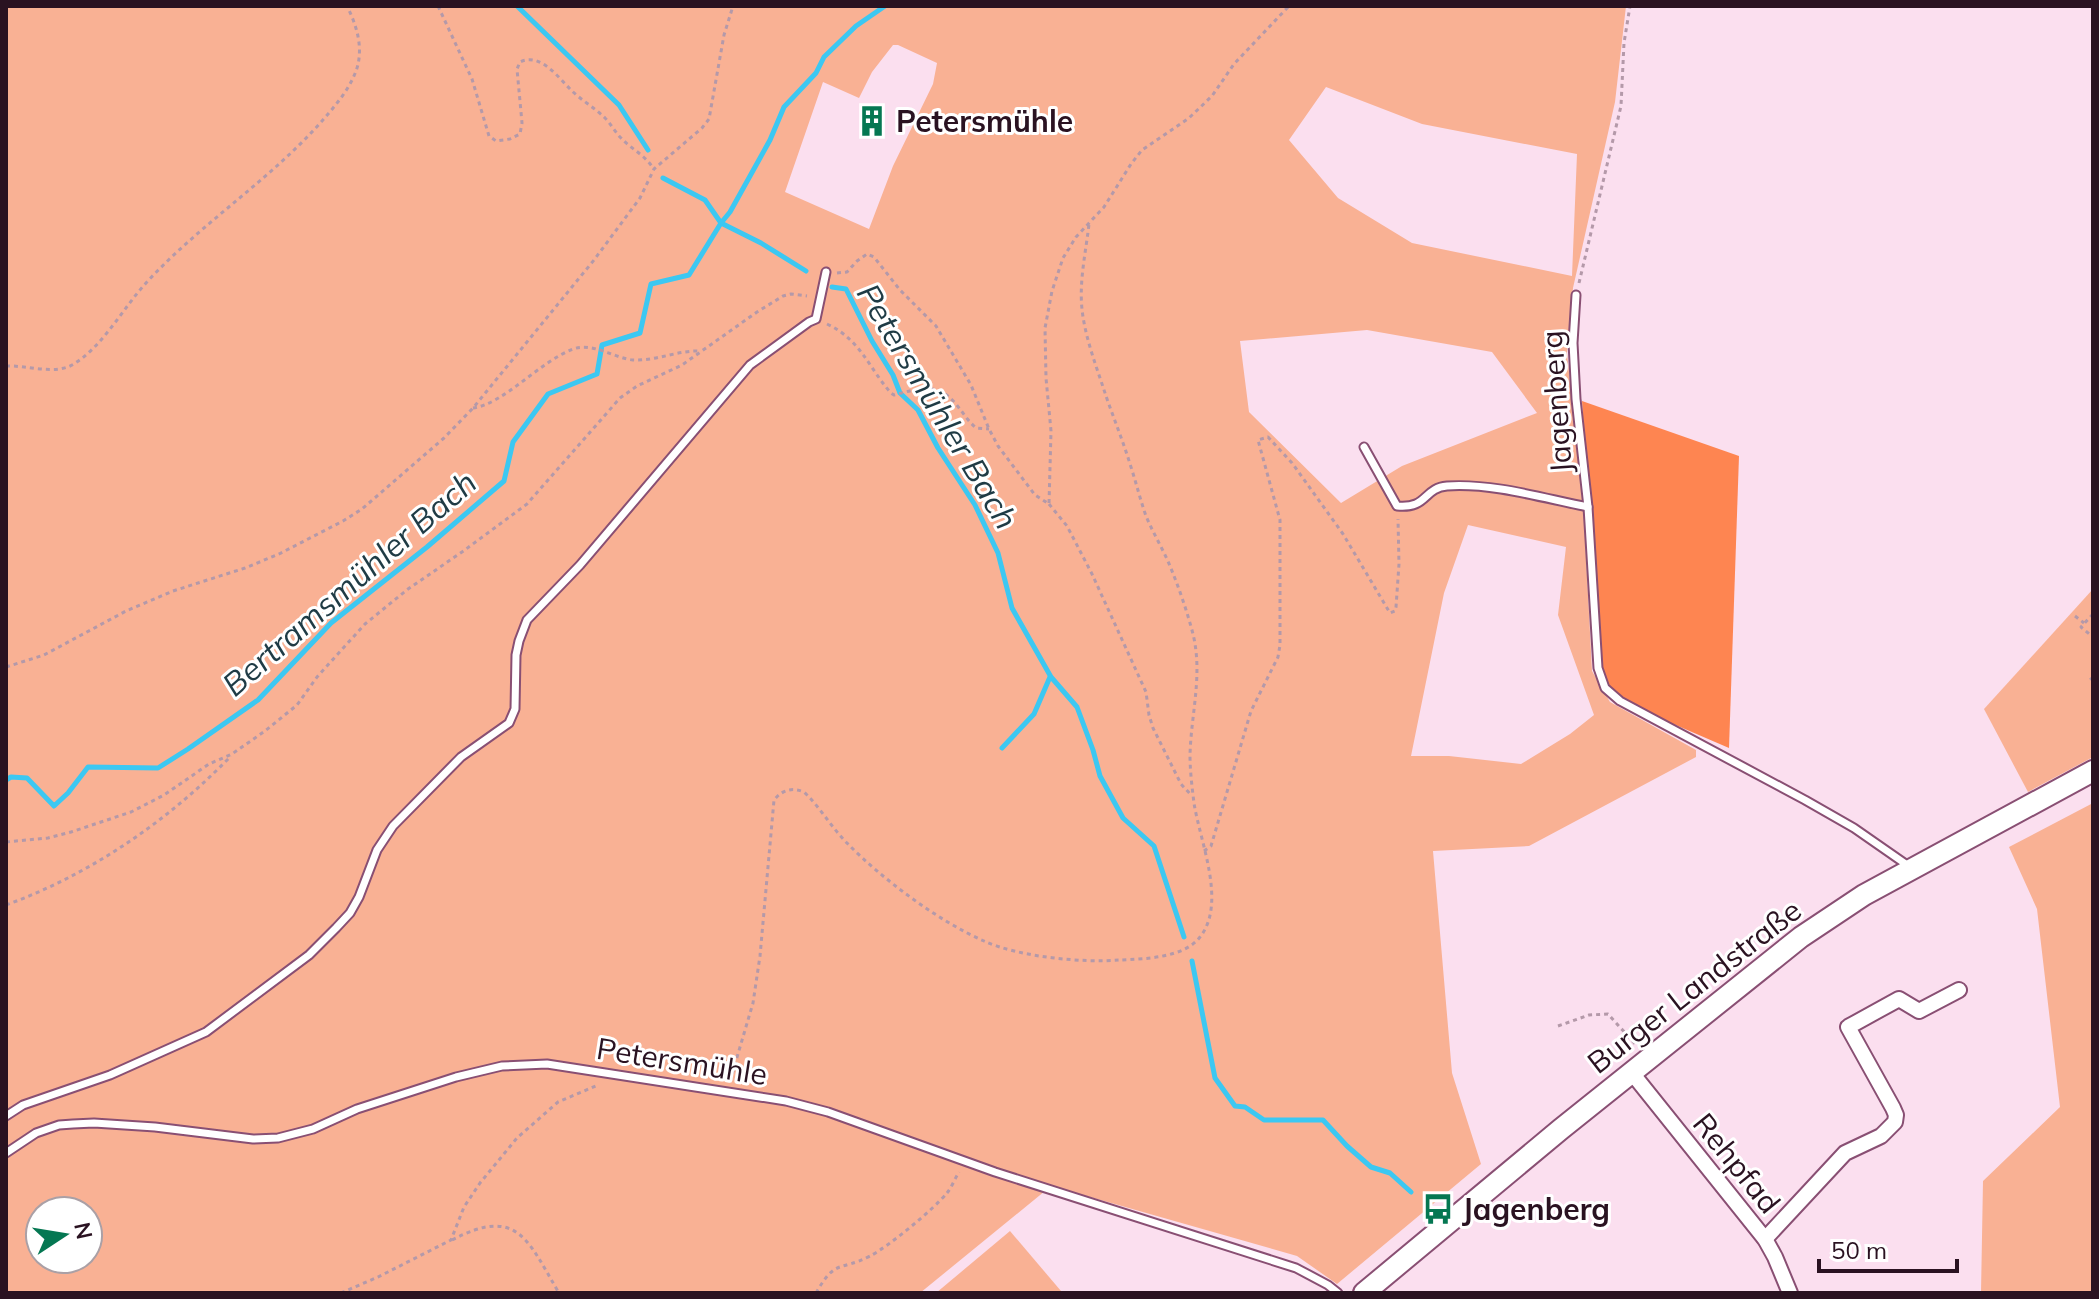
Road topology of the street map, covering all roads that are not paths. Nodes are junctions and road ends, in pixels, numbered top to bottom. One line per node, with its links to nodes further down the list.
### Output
1 (826, 272): 9 (lane)
2 (1576, 295): 4 (lane, Jagenberg)
3 (1364, 447): 4 (lane, Jagenberg)
4 (1588, 507): 6 (lane, Jagenberg)
5 (2093, 771): 6 (main road, Burger Landstraße)
6 (1911, 868): 8 (main road, Burger Landstraße)
7 (1959, 990): 11 (street)
8 (1632, 1073): 11 (street, Rehpfad); 13 (main road, Burger Landstraße)
9 (6, 1116)
10 (6, 1153): 12 (lane, Petersmühle)
11 (1765, 1239): 14 (street, Rehpfad)
12 (1338, 1293)
13 (1364, 1293)
14 (1790, 1293)

